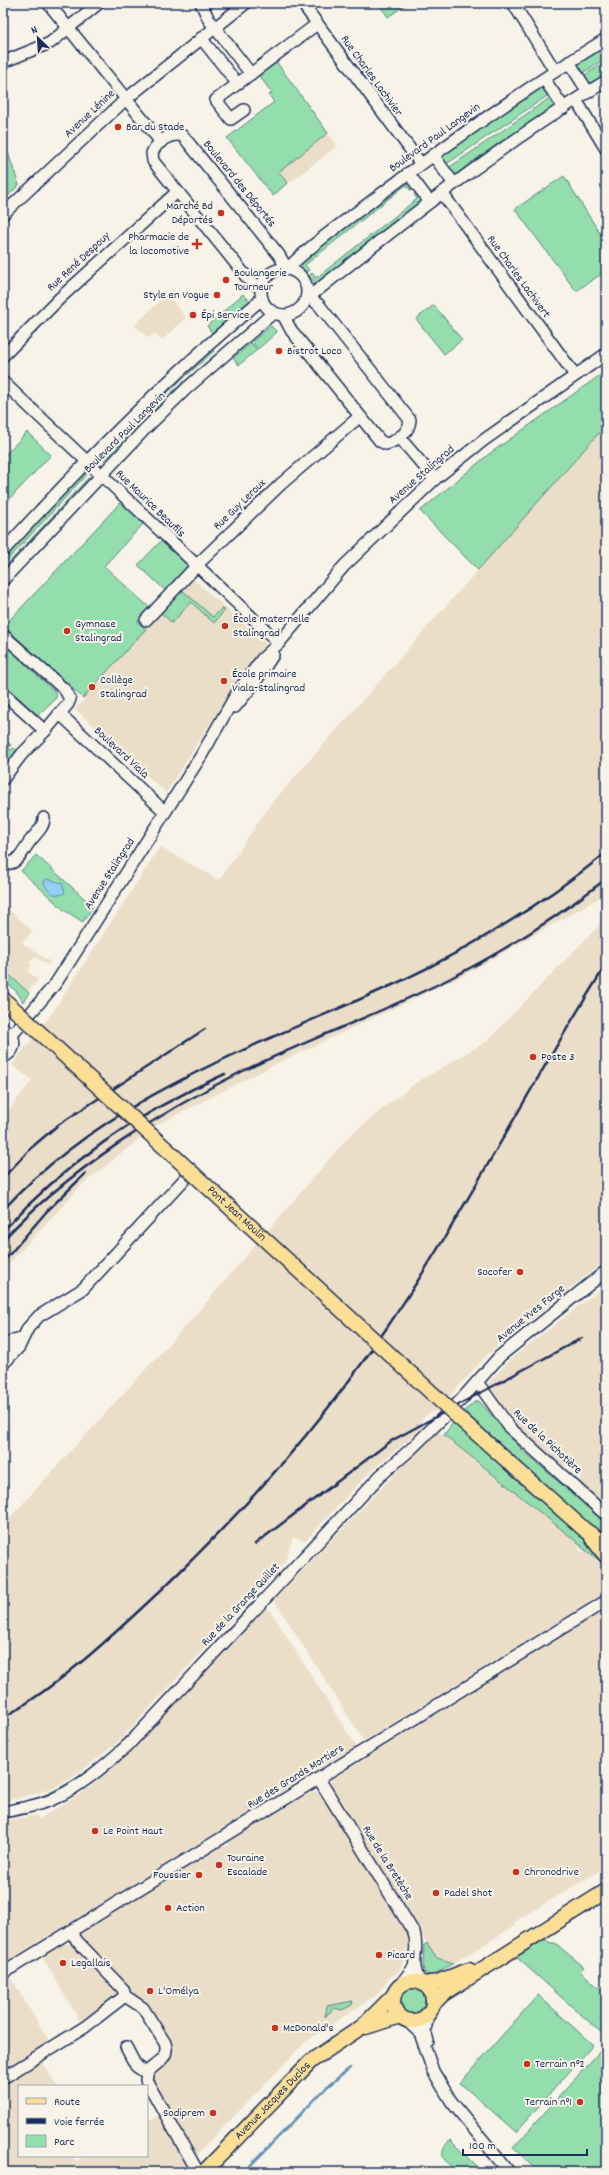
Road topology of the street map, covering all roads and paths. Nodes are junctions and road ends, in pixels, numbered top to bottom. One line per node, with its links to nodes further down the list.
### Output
1 (48, 3): 9 (street)
2 (99, 3): 9 (street)
3 (201, 3): 8 (street)
4 (246, 3): 8 (street, Avenue Lénine)
5 (302, 3): 7 (street, Rue Charles Lachivier)
6 (514, 3): 14 (street)
7 (317, 24): 15 (street); 27 (street, Rue Charles Lachivier)
8 (214, 27): 10 (street, Avenue Lénine); 15 (street)
9 (68, 28): 12 (street); 20 (street)
10 (201, 38): 18 (street); 20 (street, Avenue Lénine)
11 (606, 39): 13 (street, Boulevard Paul Langevin)
12 (3, 62)
13 (569, 62): 14 (street, Boulevard Paul Langevin); 19 (street)
14 (555, 71): 16 (street, Boulevard Paul Langevin)
15 (251, 74): 18 (street)
16 (544, 79): 22 (street); 26 (street, Boulevard Paul Langevin)
17 (606, 81): 19 (street)
18 (238, 83): 23 (street)
19 (588, 92): 21 (street)
20 (126, 99): 24 (street); 33 (street, Avenue Lénine)
21 (576, 100): 22 (street); 25 (street)
22 (564, 108): 29 (street)
23 (244, 110)
24 (161, 142): 30 (street); 34 (street, Boulevard des Déportés)
25 (606, 148)
26 (433, 155): 27 (street, Boulevard Paul Langevin); 29 (street)
27 (421, 164): 28 (street, Boulevard Paul Langevin)
28 (408, 173): 32 (street); 34 (street, Boulevard Paul Langevin)
29 (454, 184): 31 (street)
30 (177, 192): 35 (street); 40 (street, Rue René Despouy)
31 (442, 193): 32 (street); 41 (street, Rue Charles Lachivert)
32 (430, 202): 36 (street)
33 (3, 214)
34 (287, 269): 35 (street); 36 (street)
35 (261, 288): 37 (street)
36 (309, 297): 38 (street); 44 (street)
37 (262, 299): 38 (street); 45 (street, Boulevard Paul Langevin)
38 (278, 314): 43 (street); 46 (street, Boulevard Paul Langevin)
39 (606, 354): 41 (street, Avenue Stalingrad)
40 (3, 356)
41 (575, 375): 47 (street, Avenue Stalingrad)
42 (3, 382): 45 (street, Rue Maurice Beaufils)
43 (359, 417): 44 (street); 49 (street, Rue Guy Leroux)
44 (400, 437): 47 (street)
45 (87, 462): 46 (street, Rue Maurice Beaufils); 48 (street, Boulevard Paul Langevin)
46 (101, 475): 49 (street, Rue Maurice Beaufils); 50 (street, Boulevard Paul Langevin)
47 (435, 479): 53 (street, Avenue Stalingrad)
48 (3, 551)
49 (196, 566): 51 (street, Rue Guy Leroux); 53 (street, Rue Maurice Beaufils)
50 (3, 580)
51 (146, 620)
52 (3, 635): 55 (street)
53 (279, 644): 58 (street, Avenue Stalingrad)
54 (3, 693): 56 (street)
55 (59, 713): 56 (street); 58 (street, Boulevard Viala)
56 (45, 731): 57 (street)
57 (3, 779)
58 (165, 812): 62 (street, Avenue Stalingrad)
59 (44, 818): 60 (street)
60 (3, 863)
61 (3, 999): 64 (main road, Pont Jean Moulin, bridge)
62 (8, 1032): 63 (street)
63 (3, 1057)
64 (192, 1171): 66 (street); 71 (main road, Pont Jean Moulin, bridge)
65 (606, 1271): 69 (street, Avenue Yves Farge)
66 (22, 1338): 67 (street); 68 (street)
67 (3, 1351)
68 (3, 1364)
69 (477, 1382): 70 (street, Rue de la Pichotière); 76 (street, Rue de la Grange Quillet)
70 (606, 1515)
71 (585, 1530): 72 (main road); 73 (main road)
72 (606, 1544)
73 (606, 1556)
74 (605, 1603): 75 (street, Rue des Grands Mortiers)
75 (319, 1778): 78 (street, Rue des Grands Mortiers); 80 (street, Rue de la Bretèche)
76 (3, 1812)
77 (606, 1891): 79 (main road)
78 (71, 1931): 81 (street, Rue des Grands Mortiers); 84 (street)
79 (528, 1941): 82 (main road); 85 (main road)
80 (414, 1967): 82 (street); 83 (street)
81 (3, 1973)
82 (423, 1983): 83 (main road); 85 (main road)
83 (397, 1990): 86 (main road); 87 (main road, Avenue Jacques Duclos)
84 (125, 1996): 89 (street); 90 (street)
85 (431, 2009): 86 (main road); 94 (street)
86 (402, 2017): 87 (main road, Avenue Jacques Duclos); 93 (street)
87 (347, 2036): 92 (main road, Avenue Jacques Duclos)
88 (126, 2047): 89 (street)
89 (146, 2073): 91 (street)
90 (3, 2078)
91 (198, 2172)
92 (204, 2172)
93 (508, 2172)
94 (516, 2172)

